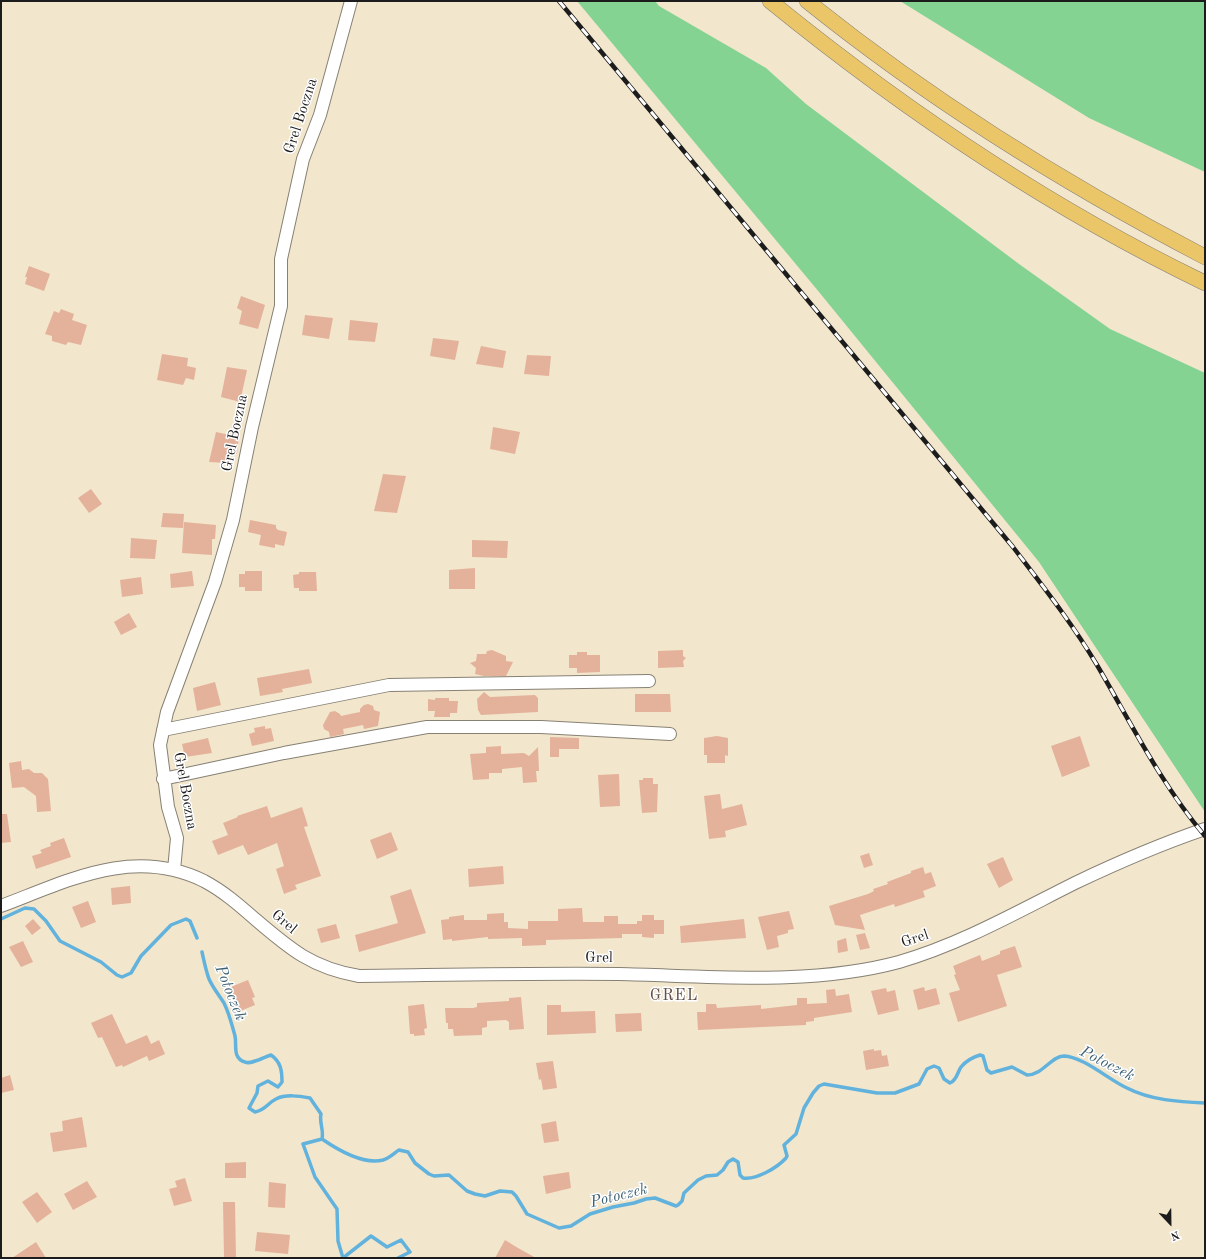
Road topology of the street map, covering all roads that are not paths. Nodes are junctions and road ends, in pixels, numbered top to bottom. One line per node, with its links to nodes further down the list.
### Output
1 (351, 1): 7 (street, Grel Boczna)
2 (770, 1): 5 (main road)
3 (807, 1): 4 (main road)
4 (1205, 257)
5 (1205, 283)
6 (649, 681): 7 (street)
7 (163, 730): 9 (street, Grel Boczna)
8 (670, 734): 9 (street)
9 (163, 779): 11 (street, Grel Boczna)
10 (1205, 829): 11 (street, Grel)
11 (174, 870): 12 (street, Grel)
12 (1, 906)

